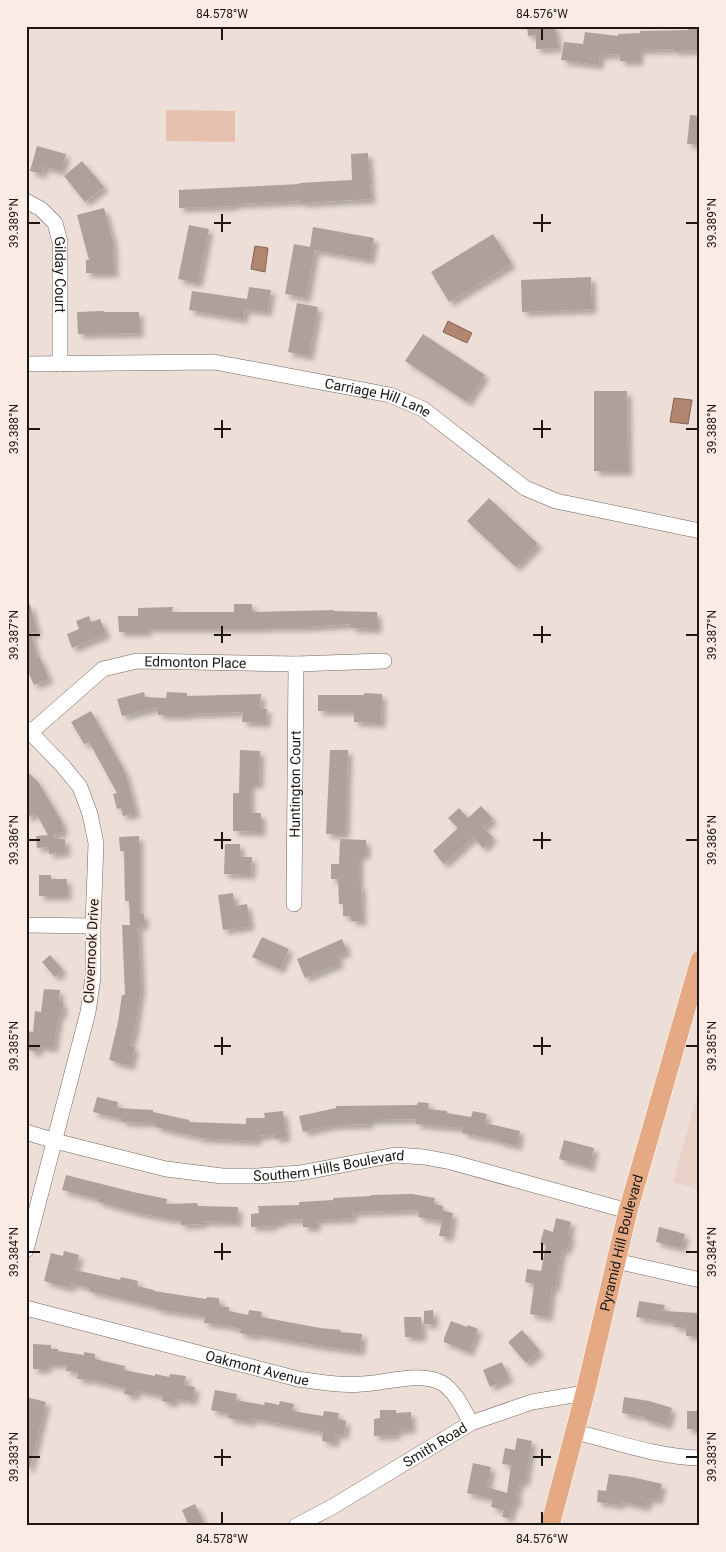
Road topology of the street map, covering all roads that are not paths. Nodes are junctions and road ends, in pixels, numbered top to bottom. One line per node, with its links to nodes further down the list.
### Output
1 (26, 201): 3 (street, Gilday Court)
2 (26, 364): 3 (street, Carriage Hill Lane)
3 (60, 364): 4 (street, Carriage Hill Lane)
4 (700, 530)
5 (384, 661): 6 (street, Edmonton Place)
6 (296, 664): 7 (street, Edmonton Place); 8 (street, Huntington Court)
7 (29, 730): 10 (street, Clovernook Drive)
8 (294, 904)
9 (26, 925): 10 (street)
10 (92, 926): 13 (street, Clovernook Drive)
11 (700, 960): 14 (main road, Pyramid Hill Boulevard)
12 (26, 1132): 13 (street, Southern Hills Boulevard)
13 (55, 1141): 14 (street, Southern Hills Boulevard); 15 (street, Clovernook Drive)
14 (628, 1211): 16 (main road, Pyramid Hill Boulevard)
15 (26, 1250)
16 (616, 1261): 17 (street); 19 (main road, Pyramid Hill Boulevard)
17 (700, 1280)
18 (26, 1308): 20 (street, Oakmont Avenue)
19 (585, 1393): 20 (street, Smith Road); 21 (main road, Pyramid Hill Boulevard)
20 (471, 1423): 23 (street, Smith Road)
21 (576, 1432): 22 (street); 24 (main road, Pyramid Hill Boulevard)
22 (700, 1458)
23 (296, 1526)
24 (550, 1526)

